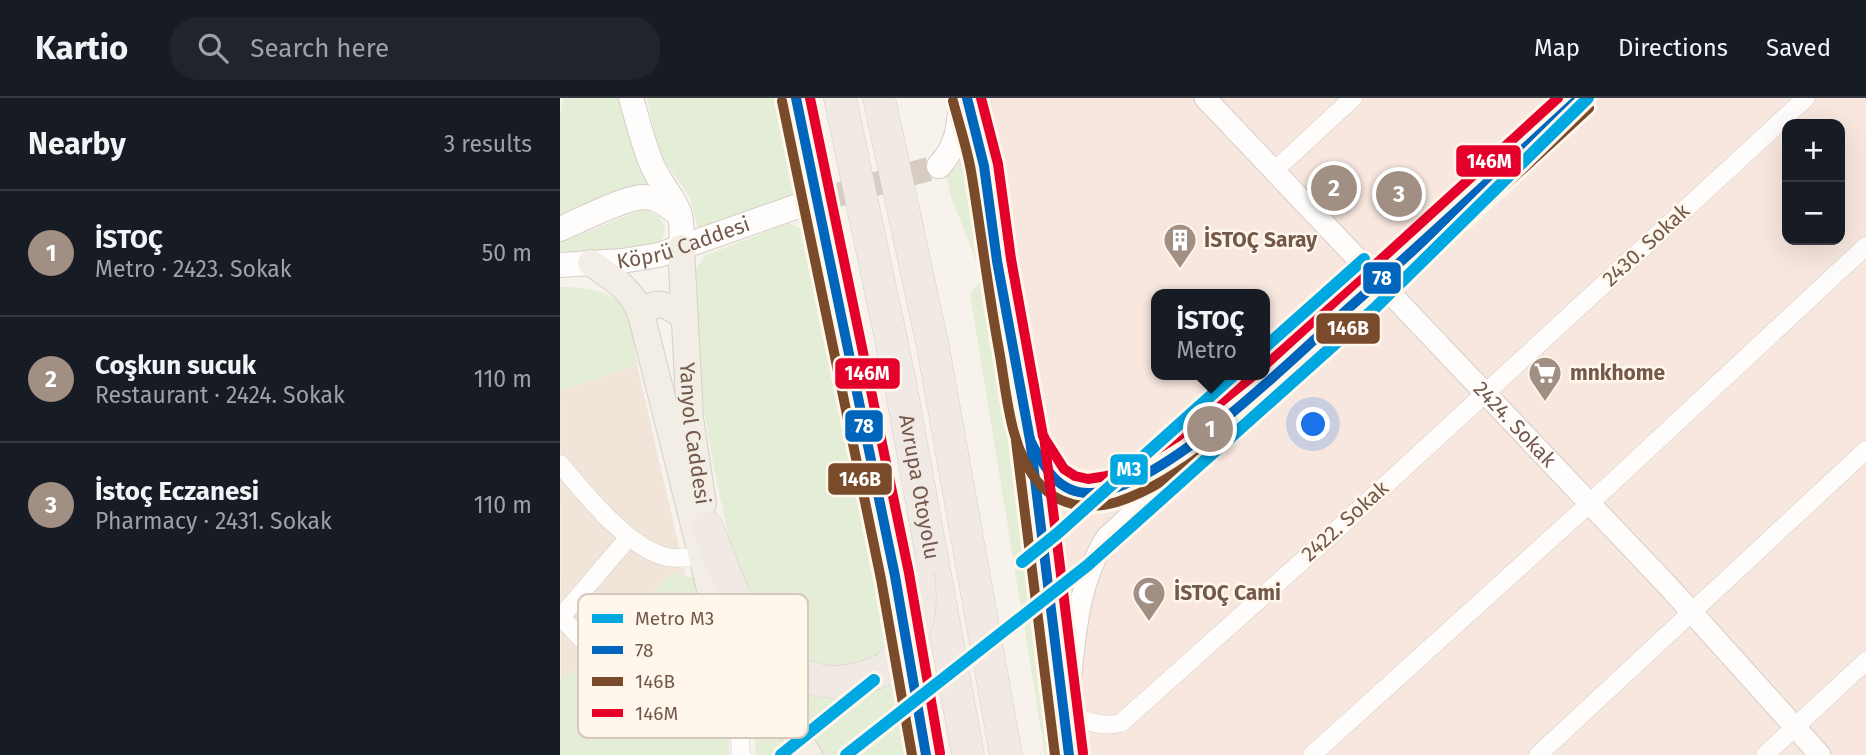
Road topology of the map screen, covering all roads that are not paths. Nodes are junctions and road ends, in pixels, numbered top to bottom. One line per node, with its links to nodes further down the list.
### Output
1 (631, 98): 14 (main road, Yanyol Caddesi)
2 (796, 98): 47 (highway)
3 (840, 98): 23 (highway, Avrupa Otoyolu)
4 (879, 98): 49 (highway, Avrupa Otoyolu)
5 (961, 98): 11 (main road)
6 (967, 98): 26 (main road)
7 (1206, 98): 12 (street, 2424. Sokak)
8 (1353, 98): 12 (street)
9 (1579, 98): 20 (street)
10 (1806, 98): 24 (street, 2430. Sokak)
11 (939, 166)
12 (1274, 171): 20 (street, 2424. Sokak)
13 (802, 205): 17 (main road, Köprü Caddesi)
14 (681, 216): 15 (main road, Köprü Caddesi); 17 (main road, Yanyol Caddesi)
15 (560, 229)
16 (1866, 246): 29 (street)
17 (681, 248): 18 (main road, Köprü Caddesi); 22 (main road, Yanyol Caddesi)
18 (590, 263): 19 (main road, Köprü Caddesi); 21 (main road)
19 (560, 265)
20 (1380, 282): 24 (street, 2424. Sokak); 25 (street)
21 (641, 314): 22 (main road); 31 (main road)
22 (685, 317): 31 (main road, Yanyol Caddesi)
23 (899, 377): 41 (highway, bridge); 48 (highway, Avrupa Otoyolu)
24 (1486, 393): 29 (street, 2424. Sokak); 42 (street, 2422. Sokak)
25 (1236, 411): 26 (street); 42 (street)
26 (1030, 440): 42 (main road)
27 (1866, 450): 37 (street)
28 (561, 468): 30 (street)
29 (1588, 504): 37 (street, 2424. Sokak); 51 (street)
30 (629, 537): 31 (street); 32 (street)
31 (703, 541): 33 (main road); 34 (main road, Yanyol Caddesi); 35 (highway, bridge)
32 (580, 594)
33 (712, 594)
34 (723, 594)
35 (733, 594)
36 (578, 596): 38 (street)
37 (1691, 613): 43 (street, 2424. Sokak); 52 (street)
38 (560, 617): 39 (street)
39 (578, 635)
40 (1866, 661): 43 (street)
41 (808, 677)
42 (1066, 714): 50 (main road)
43 (1794, 727): 53 (street); 54 (street, 2424. Sokak)
44 (794, 738): 46 (main road)
45 (800, 738): 46 (main road, Yanyol Caddesi)
46 (809, 755)
47 (926, 755)
48 (968, 755)
49 (1006, 755)
50 (1069, 755)
51 (1312, 755)
52 (1538, 755)
53 (1765, 755)
54 (1820, 755)

